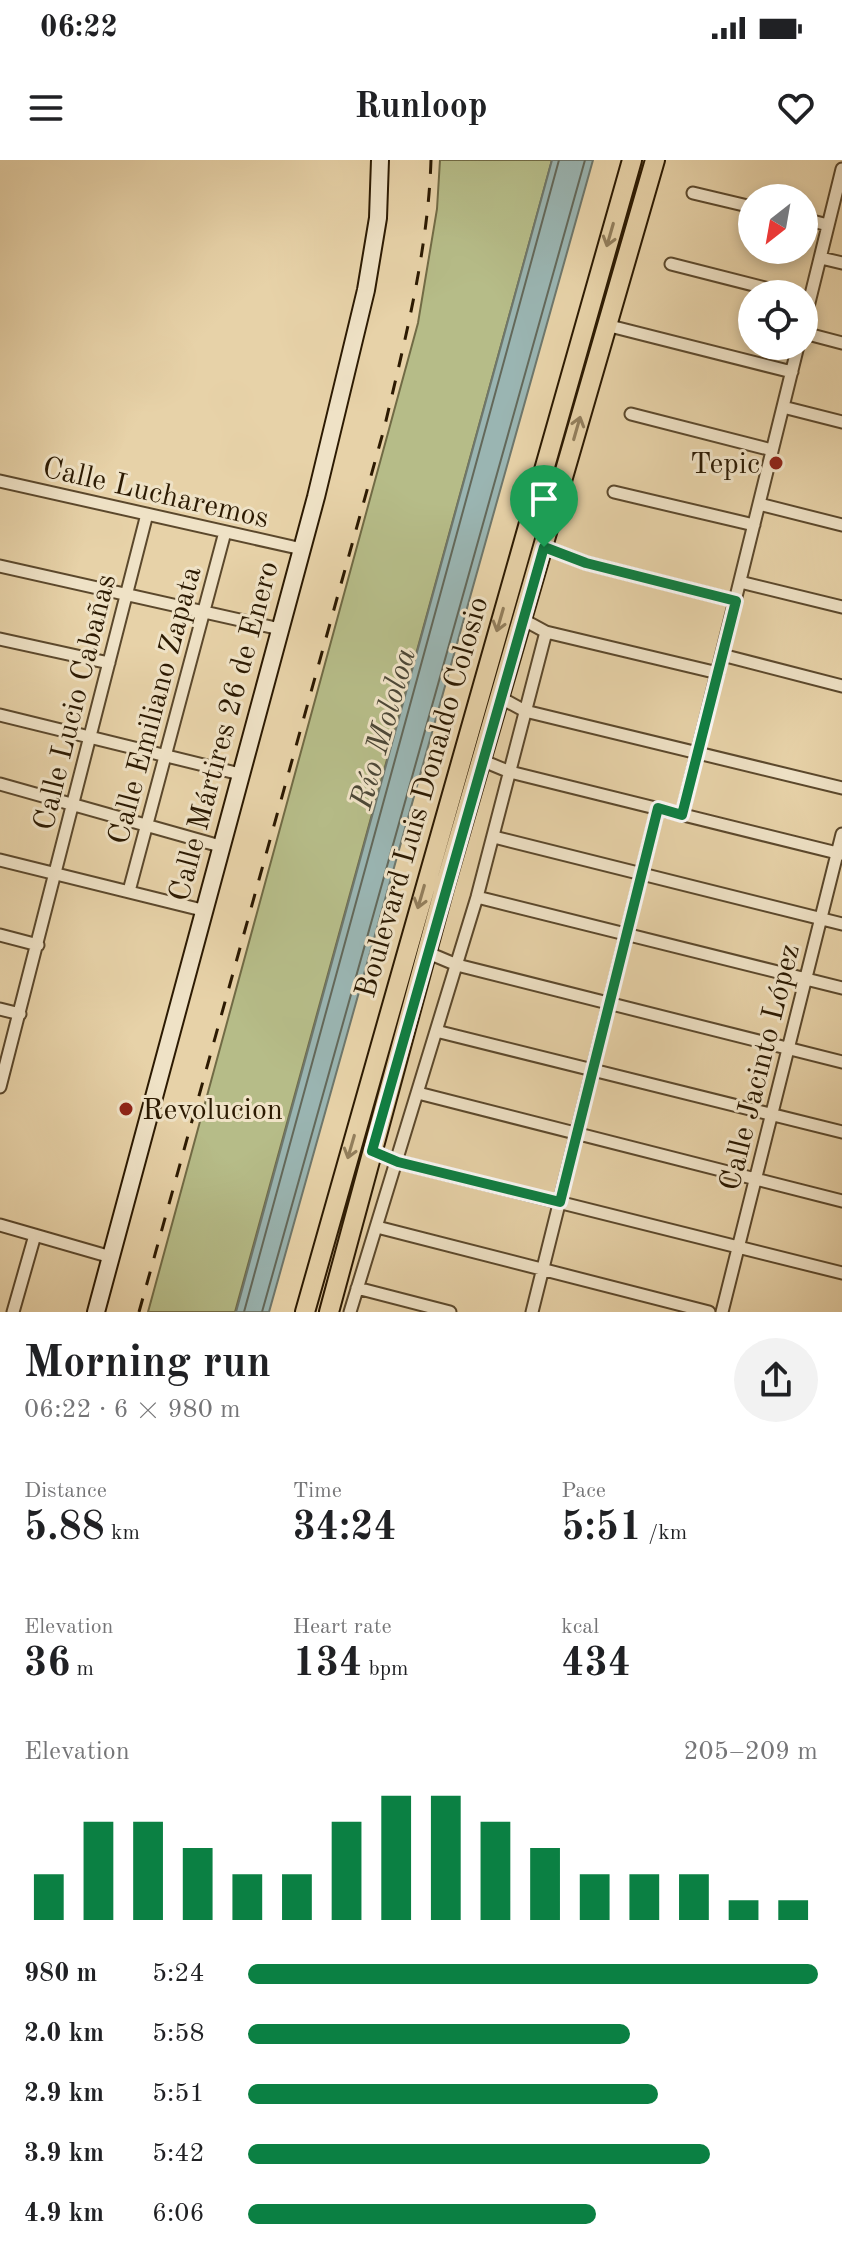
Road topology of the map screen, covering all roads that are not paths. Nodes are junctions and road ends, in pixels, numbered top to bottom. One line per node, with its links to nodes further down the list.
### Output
1 (380, 160): 32 (street, Calle Mártires 26 de Enero)
2 (632, 160): 65 (main road, Boulevard Luis Donaldo Colosio, one-way to 65)
3 (655, 160): 15 (main road, Boulevard Luis Donaldo Colosio)
4 (842, 169): 5 (street)
5 (840, 182): 9 (street)
6 (693, 193): 7 (street)
7 (738, 204)
8 (818, 222): 9 (street)
9 (828, 225): 10 (street)
10 (821, 258): 11 (street); 13 (street)
11 (842, 263)
12 (671, 264): 14 (street)
13 (813, 280)
14 (738, 281)
15 (606, 325): 19 (street); 31 (main road, Boulevard Luis Donaldo Colosio, one-way to 15)
16 (818, 337): 17 (street)
17 (842, 343)
18 (795, 360): 19 (street)
19 (792, 372): 20 (street)
20 (783, 407): 22 (street); 23 (street)
21 (631, 414): 23 (street)
22 (842, 422)
23 (772, 450): 26 (street)
24 (0, 481): 27 (street, Calle Lucharemos)
25 (614, 492): 28 (street)
26 (759, 504): 28 (street); 29 (street)
27 (147, 514): 30 (street, Calle Lucharemos); 35 (street, Calle Lucio Cabañas)
28 (754, 525): 34 (street)
29 (842, 525)
30 (225, 532): 32 (street, Calle Lucharemos); 38 (street, Calle Emiliano Zapata)
31 (544, 547): 36 (street); 39 (main road, Boulevard Luis Donaldo Colosio)
32 (302, 549): 40 (street, Calle Mártires 26 de Enero)
33 (0, 566): 35 (street)
34 (740, 582): 36 (street); 37 (street)
35 (126, 594): 38 (street); 44 (street, Calle Lucio Cabañas)
36 (736, 601): 43 (street)
37 (842, 607)
38 (204, 612): 40 (street); 52 (street, Calle Emiliano Zapata)
39 (522, 619): 41 (street); 47 (main road, Boulevard Luis Donaldo Colosio)
40 (280, 629): 55 (street, Calle Mártires 26 de Enero)
41 (546, 632): 45 (street); 48 (street)
42 (0, 639): 44 (street)
43 (722, 655): 45 (street); 46 (street)
44 (109, 663): 50 (street, Calle Lucio Cabañas)
45 (718, 673): 51 (street)
46 (842, 686)
47 (499, 697): 48 (street); 53 (main road, Boulevard Luis Donaldo Colosio)
48 (525, 711): 51 (street); 54 (street)
49 (0, 715): 50 (street)
50 (90, 737): 52 (street); 58 (street, Calle Lucio Cabañas)
51 (698, 753): 57 (street); 60 (street)
52 (165, 755): 55 (street); 61 (street, Calle Emiliano Zapata)
53 (481, 760): 54 (street); 67 (main road, Boulevard Luis Donaldo Colosio)
54 (510, 772): 59 (street); 63 (street)
55 (240, 774): 64 (street, Calle Mártires 26 de Enero)
56 (0, 784): 58 (street)
57 (842, 788)
58 (73, 804): 61 (street); 69 (street, Calle Lucio Cabañas)
59 (658, 808): 60 (street); 70 (street)
60 (682, 815): 66 (street)
61 (146, 825): 64 (street); 71 (street, Calle Emiliano Zapata)
62 (842, 834): 66 (street, Calle Jacinto López)
63 (494, 837): 70 (street); 72 (street)
64 (220, 846): 73 (street, Calle Mártires 26 de Enero)
65 (433, 853): 67 (main road); 110 (main road, Boulevard Luis Donaldo Colosio, one-way to 110)
66 (840, 854): 74 (street, Calle Jacinto López)
67 (453, 859): 79 (main road, Boulevard Luis Donaldo Colosio)
68 (0, 860): 69 (street)
69 (55, 872): 71 (street); 78 (street, Calle Lucio Cabañas)
70 (642, 874): 74 (street); 76 (street)
71 (129, 891): 73 (street)
72 (477, 897): 76 (street); 80 (street)
73 (202, 910): 104 (street, Calle Mártires 26 de Enero)
74 (821, 919): 75 (street); 81 (street, Calle Jacinto López)
75 (842, 924)
76 (626, 934): 81 (street); 83 (street)
77 (0, 935): 78 (street)
78 (38, 945): 85 (street, Calle Lucio Cabañas)
79 (426, 952): 80 (street); 95 (main road, Boulevard Luis Donaldo Colosio)
80 (457, 965): 83 (street); 86 (street)
81 (806, 979): 82 (street); 87 (street, Calle Jacinto López)
82 (842, 988)
83 (609, 1004): 87 (street); 89 (street)
84 (0, 1009): 85 (street)
85 (20, 1014): 90 (street, Calle Lucio Cabañas)
86 (436, 1031): 89 (street); 91 (street)
87 (788, 1049): 88 (street); 92 (street, Calle Jacinto López)
88 (842, 1062)
89 (592, 1070): 92 (street); 94 (street)
90 (1, 1080)
91 (418, 1093): 94 (street); 96 (street)
92 (772, 1115): 93 (street); 97 (street, Calle Jacinto López)
93 (842, 1132)
94 (577, 1134): 97 (street); 99 (street)
95 (372, 1151): 96 (street); 111 (main road, Boulevard Luis Donaldo Colosio)
96 (398, 1162): 99 (street); 101 (street)
97 (756, 1179): 98 (street); 103 (street, Calle Jacinto López)
98 (842, 1201)
99 (560, 1202): 103 (street); 105 (street)
100 (0, 1225): 102 (street)
101 (377, 1227): 105 (street); 107 (street)
102 (35, 1235): 104 (street); 108 (street)
103 (738, 1247): 106 (street); 116 (street, Calle Jacinto López)
104 (111, 1257): 109 (street, Calle Mártires 26 de Enero)
105 (543, 1269): 114 (street); 115 (street)
106 (842, 1273)
107 (357, 1288): 112 (street); 113 (street)
108 (13, 1312)
109 (96, 1312)
110 (305, 1312)
111 (329, 1312)
112 (350, 1312)
113 (450, 1312)
114 (532, 1312)
115 (709, 1312)
116 (722, 1312)

